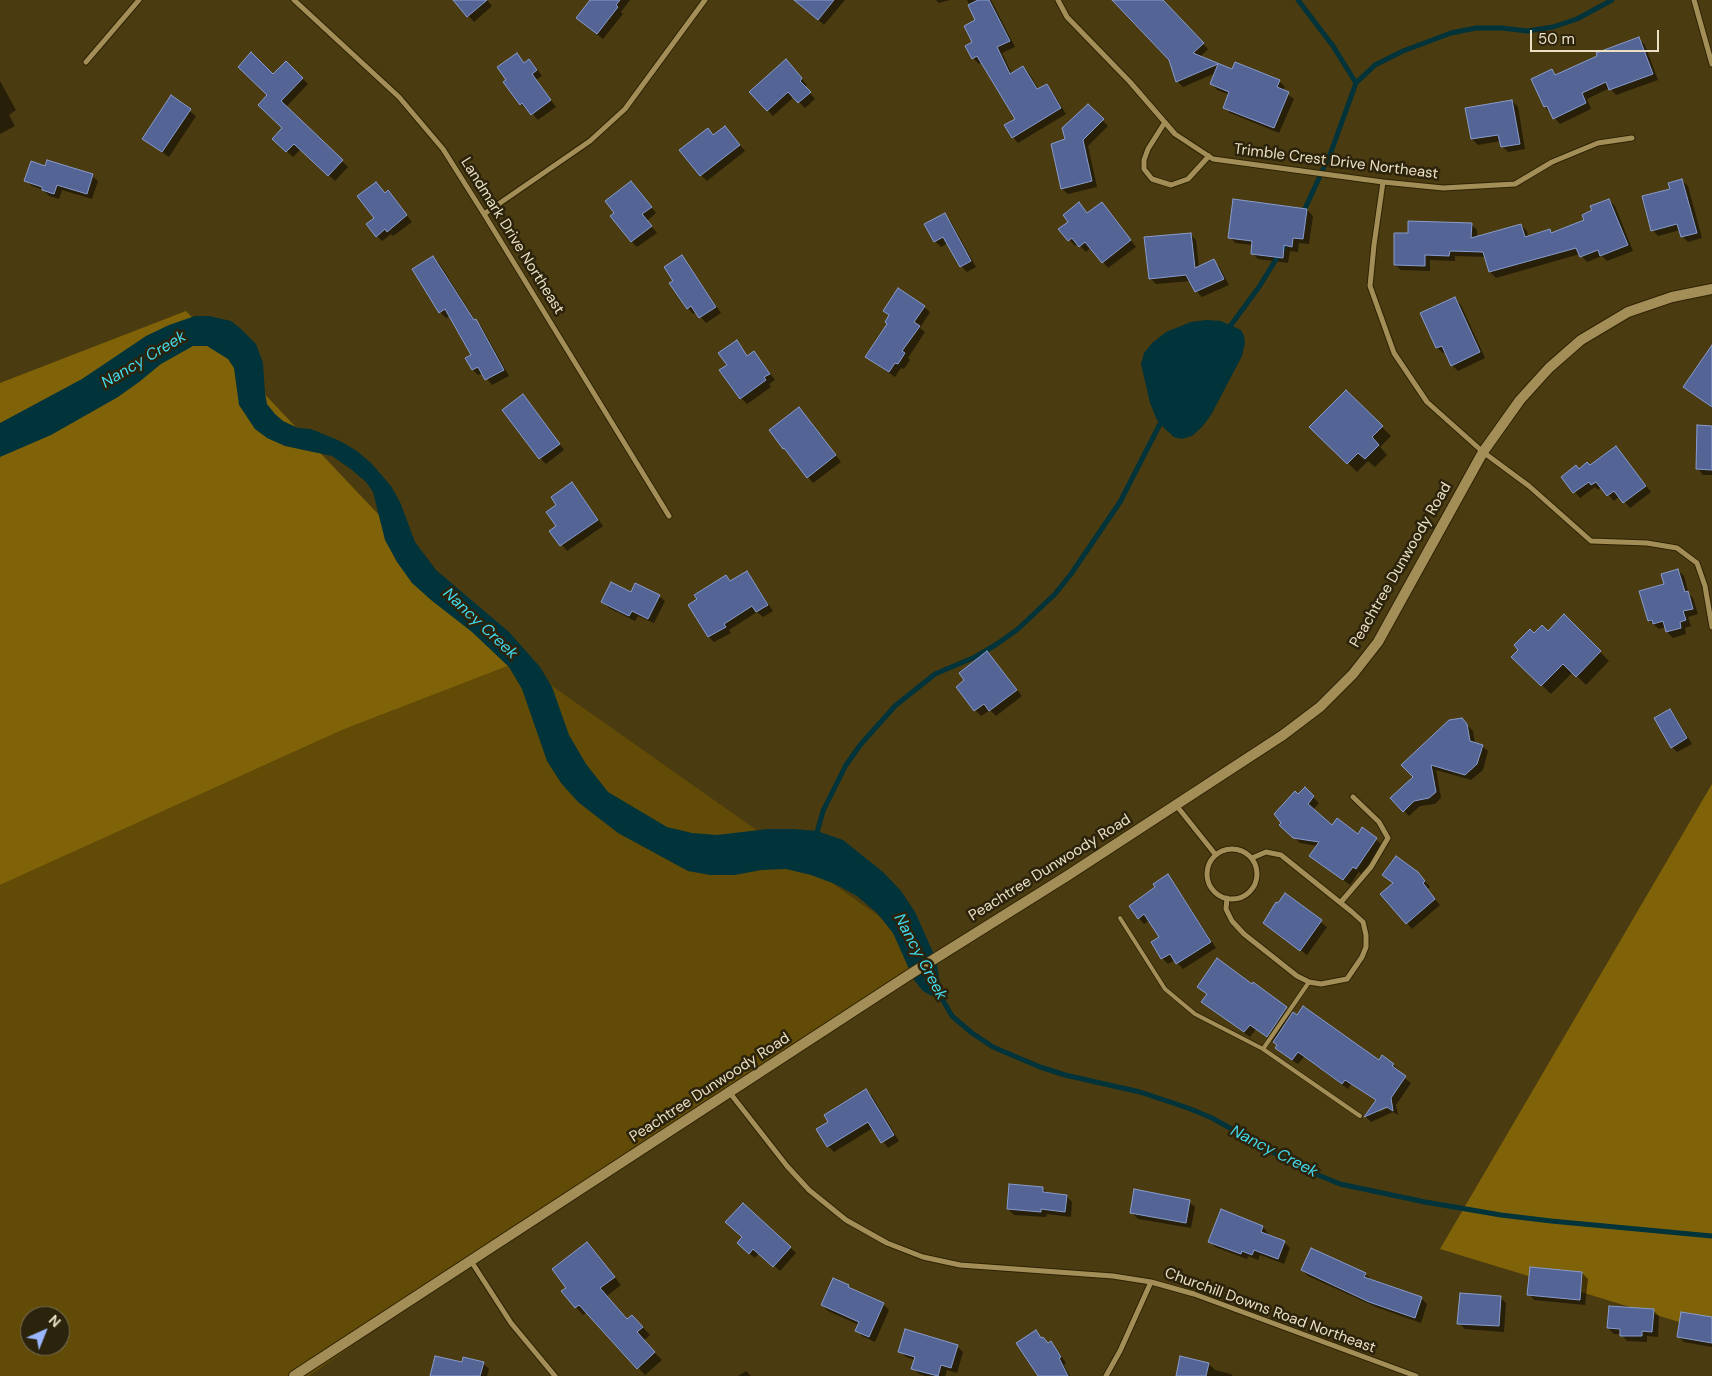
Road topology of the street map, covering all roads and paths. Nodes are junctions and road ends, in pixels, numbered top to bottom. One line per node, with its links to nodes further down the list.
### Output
1 (139, 0): 6 (street)
2 (294, 0): 12 (street, Landmark Drive Northeast)
3 (705, 0): 12 (street)
4 (1058, 0): 8 (street, Trimble Crest Drive Northeast)
5 (1694, 0): 7 (street)
6 (86, 62)
7 (1712, 64)
8 (1165, 122): 10 (street, Trimble Crest Drive Northeast); 10 (street)
9 (1632, 138): 11 (street, Trimble Crest Drive Northeast)
10 (1209, 156): 11 (street, Trimble Crest Drive Northeast)
11 (1383, 182): 14 (street)
12 (484, 214): 15 (street, Landmark Drive Northeast)
13 (1712, 289): 14 (main road, Peachtree Dunwoody Road)
14 (1483, 452): 16 (street); 18 (main road, Peachtree Dunwoody Road)
15 (669, 516)
16 (1712, 627)
17 (1353, 797): 22 (street)
18 (1176, 805): 19 (street); 26 (main road, Peachtree Dunwoody Road)
19 (1215, 854): 20 (street); 21 (street)
20 (1252, 858): 21 (street); 22 (street)
21 (1227, 898): 24 (street)
22 (1341, 902): 24 (street)
23 (1120, 918): 25 (lane)
24 (1309, 982): 25 (lane)
25 (1263, 1049): 27 (lane)
26 (730, 1093): 28 (main road, Peachtree Dunwoody Road); 29 (street, Churchill Downs Road Northeast)
27 (1360, 1116)
28 (471, 1261): 30 (main road, Peachtree Dunwoody Road); 31 (street)
29 (1150, 1282): 32 (street); 33 (street, Churchill Downs Road Northeast)
30 (294, 1376)
31 (555, 1376)
32 (1106, 1376)
33 (1416, 1376)

